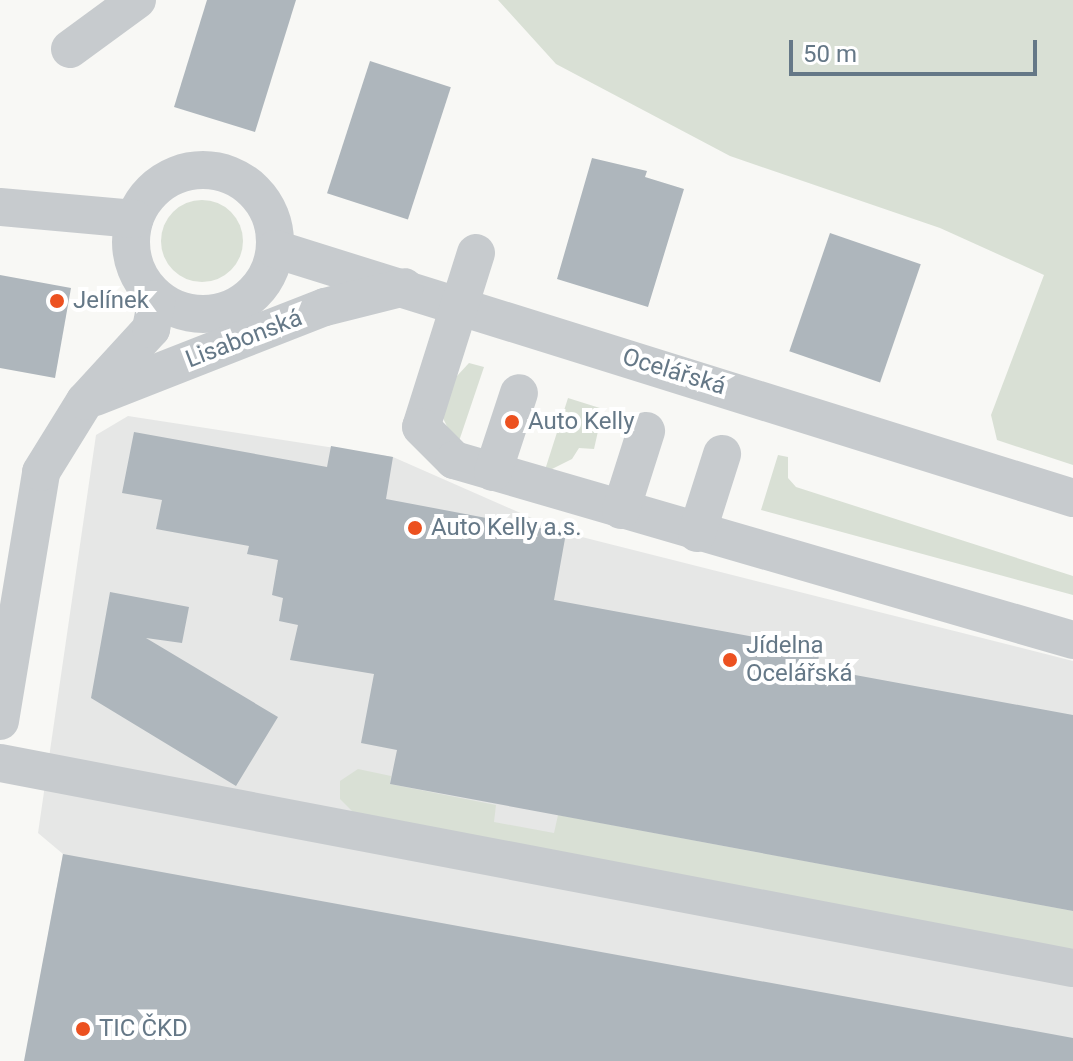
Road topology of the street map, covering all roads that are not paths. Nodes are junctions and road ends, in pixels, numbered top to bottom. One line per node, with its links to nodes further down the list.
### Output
1 (137, 0): 2 (street)
2 (70, 49)
3 (0, 207): 4 (street)
4 (134, 219): 5 (street); 8 (street)
5 (275, 249): 7 (street, Ocelářská); 8 (street)
6 (476, 253): 9 (street)
7 (405, 287): 9 (street, Ocelářská); 11 (street, Lisabonská)
8 (157, 299): 11 (street)
9 (459, 303): 14 (street); 15 (street, Ocelářská)
10 (519, 393): 14 (street)
11 (85, 401): 19 (street)
12 (646, 431): 16 (street)
13 (722, 454): 17 (street)
14 (493, 472): 16 (street)
15 (1073, 498)
16 (621, 510): 17 (street)
17 (697, 533): 18 (street)
18 (1073, 640)
19 (0, 721)
20 (0, 763): 21 (street)
21 (1073, 968)

